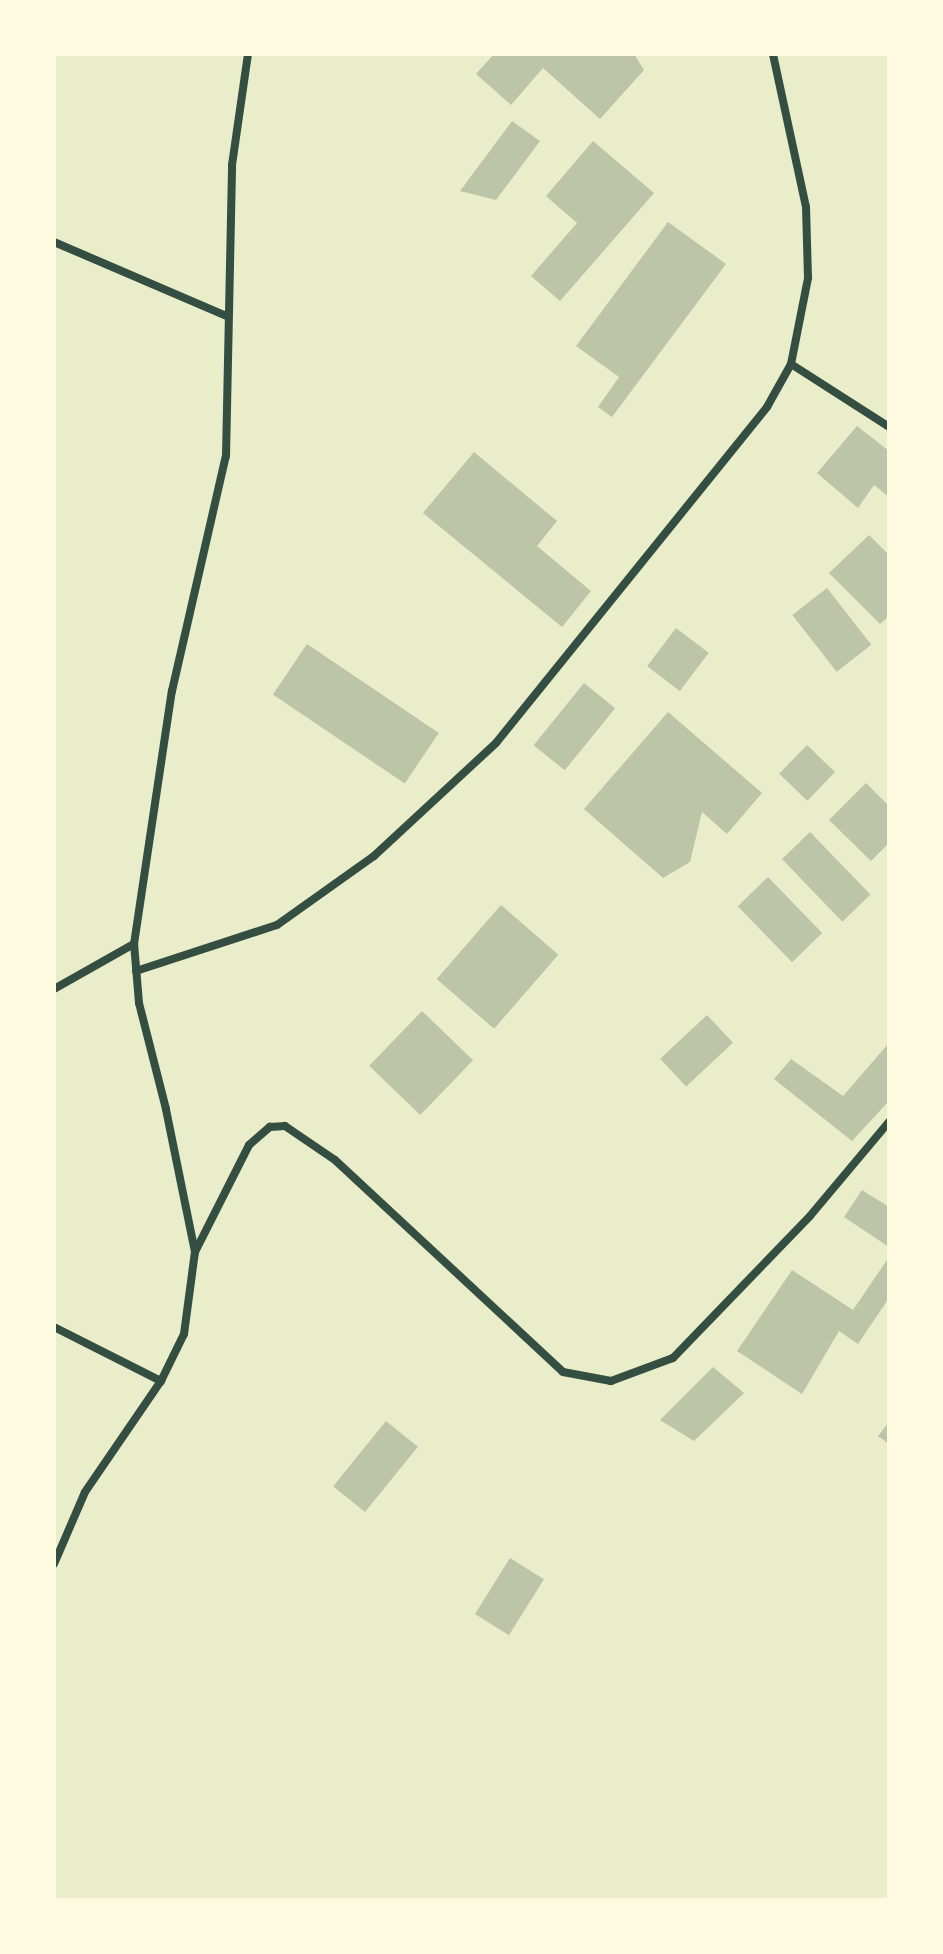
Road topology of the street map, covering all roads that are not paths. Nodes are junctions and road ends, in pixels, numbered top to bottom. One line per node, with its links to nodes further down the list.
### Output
1 (248, 54): 4 (street)
2 (773, 54): 5 (street)
3 (54, 242): 4 (street)
4 (227, 316): 7 (street)
5 (791, 364): 6 (street); 8 (street)
6 (889, 427)
7 (134, 944): 8 (street); 9 (street)
8 (136, 971): 11 (street)
9 (54, 989)
10 (889, 1122): 11 (street)
11 (195, 1252): 13 (street)
12 (54, 1327): 13 (street)
13 (161, 1381): 14 (street)
14 (54, 1564)

